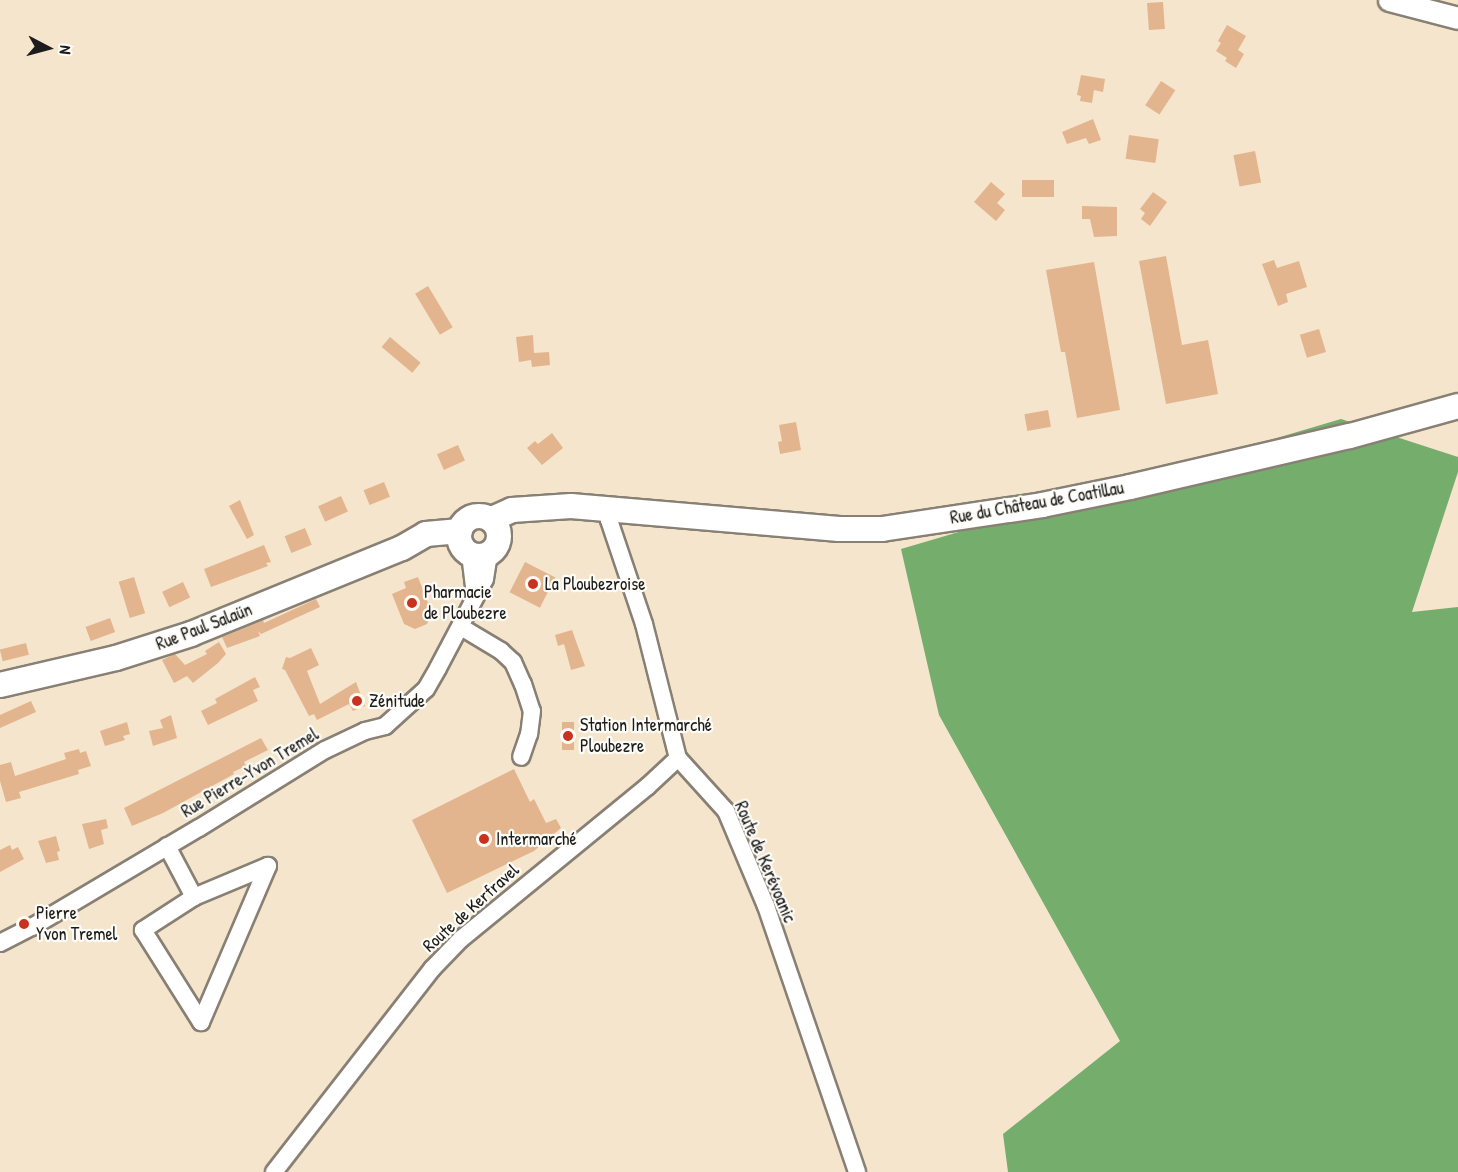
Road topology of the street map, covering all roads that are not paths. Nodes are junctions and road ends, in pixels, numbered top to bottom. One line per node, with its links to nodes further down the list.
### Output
1 (1389, 0): 2 (street)
2 (1458, 18)
3 (1458, 406): 4 (main road, Rue du Château de Coatillau)
4 (609, 508): 5 (main road); 9 (street, Route de Kerévoanic)
5 (479, 540): 6 (street, Rue Pierre-Yvon Tremel); 7 (main road, Rue Paul Salaün)
6 (461, 627): 8 (street); 10 (street, Rue Pierre-Yvon Tremel)
7 (0, 685)
8 (521, 757)
9 (678, 758): 13 (street, Route de Kerfravel); 14 (street, Route de Kerévoanic)
10 (167, 846): 11 (street); 12 (street, Rue Pierre-Yvon Tremel)
11 (194, 897): 11 (street)
12 (0, 943)
13 (274, 1172)
14 (857, 1172)

